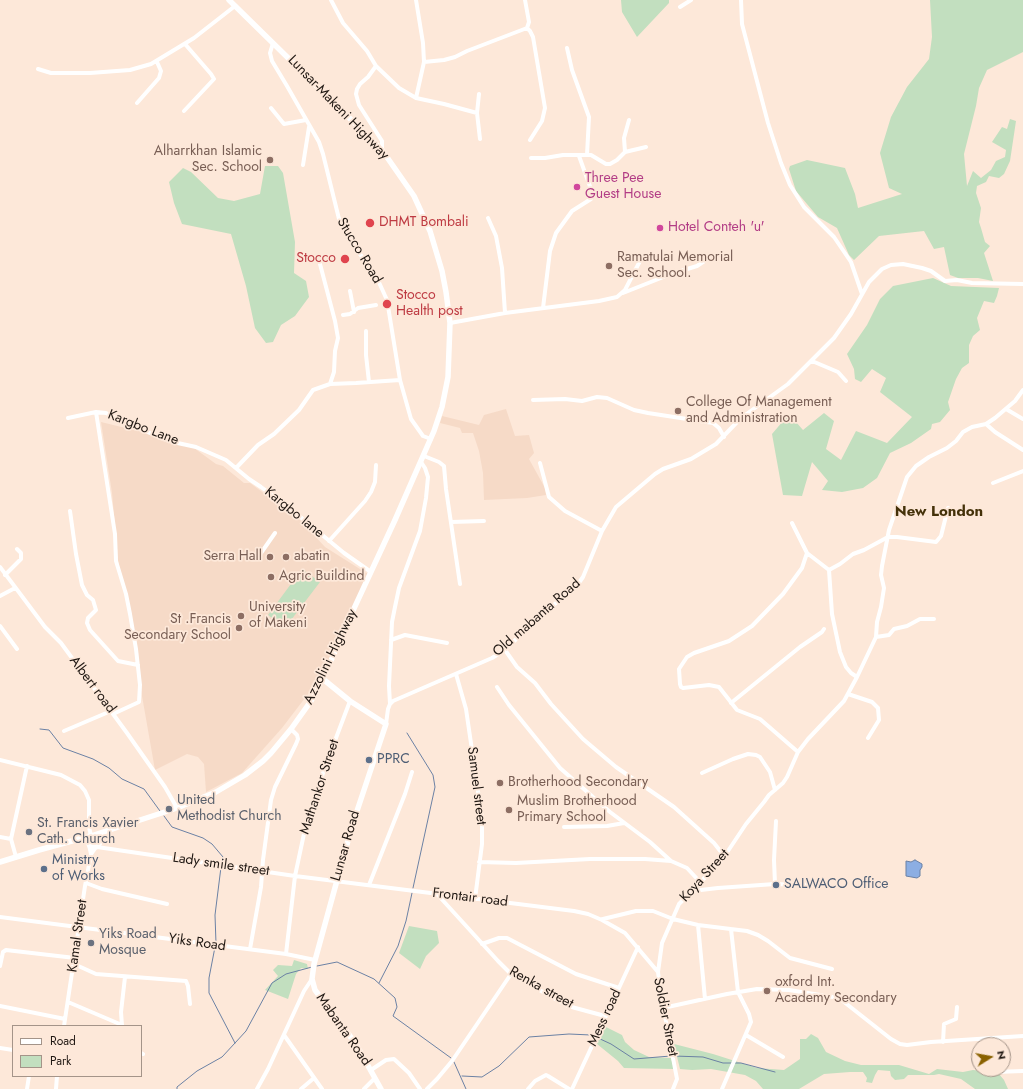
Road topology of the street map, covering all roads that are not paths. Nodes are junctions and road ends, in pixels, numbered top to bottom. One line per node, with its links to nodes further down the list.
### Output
1 (229, 0): 7 (main road, Lunsar-Makeni Highway)
2 (331, 0): 15 (street)
3 (416, 0): 14 (street)
4 (525, 0): 9 (street)
5 (691, 0): 8 (street)
6 (741, 0): 42 (street)
7 (235, 6): 10 (main road, Lunsar-Makeni Highway); 11 (street)
8 (680, 7)
9 (527, 28): 14 (street); 27 (street)
10 (273, 43): 23 (street, Stucco Road); 29 (main road, Lunsar-Makeni Highway)
11 (185, 44): 13 (street); 21 (street)
12 (567, 48): 31 (street)
13 (157, 62): 16 (street); 19 (street)
14 (424, 62): 18 (street)
15 (376, 66): 18 (street); 29 (street)
16 (38, 69)
17 (478, 94): 22 (street)
18 (416, 98): 22 (street)
19 (136, 103)
20 (271, 108): 23 (street)
21 (184, 111)
22 (477, 113): 26 (street)
23 (306, 120): 25 (street, Stucco Road)
24 (629, 120): 30 (street)
25 (309, 126): 34 (street); 51 (street, Stucco Road)
26 (480, 139)
27 (530, 140)
28 (646, 147): 30 (street)
29 (382, 150): 48 (main road, Lunsar-Makeni Highway)
30 (625, 152): 31 (street)
31 (587, 155): 32 (street)
32 (579, 156): 33 (street); 44 (street)
33 (531, 158)
34 (303, 165)
35 (488, 218): 46 (street)
36 (709, 258): 41 (street)
37 (641, 259): 41 (street)
38 (320, 264): 54 (street)
39 (1023, 284): 42 (street, Old mabanta Road)
40 (350, 291): 45 (street)
41 (623, 293): 44 (street)
42 (862, 294): 50 (street, Old mabanta Road)
43 (376, 305): 45 (street)
44 (543, 308): 46 (street)
45 (354, 312): 47 (street)
46 (505, 313): 48 (street)
47 (343, 315)
48 (450, 323): 63 (main road, Lunsar-Makeni Highway)
49 (366, 331): 53 (street)
50 (812, 361): 52 (street); 62 (street, Old mabanta Road)
51 (400, 380): 53 (street); 63 (street, Stucco Road)
52 (846, 381)
53 (369, 382): 54 (street)
54 (330, 384): 70 (street)
55 (1023, 390): 57 (street, Koya Street)
56 (533, 400): 62 (street)
57 (1006, 409): 60 (street); 61 (street, Koya Street)
58 (96, 412): 59 (street, Kargbo Lane); 65 (street, Kargbo Lane); 100 (street)
59 (68, 418)
60 (1023, 419)
61 (986, 424): 64 (street); 80 (street, Koya Street)
62 (724, 437): 78 (street, Old mabanta Road)
63 (431, 439): 66 (main road, Azzolini Highway)
64 (1023, 450)
65 (215, 456): 70 (street, Kargbo lane)
66 (424, 456): 67 (main road, Azzolini Highway); 76 (street)
67 (421, 462): 87 (main road, Azzolini Highway); 96 (street)
68 (540, 463): 78 (street)
69 (376, 465): 81 (street)
70 (236, 468): 81 (street, Kargbo lane)
71 (1023, 471): 72 (street)
72 (993, 483)
73 (948, 508): 80 (street)
74 (70, 511): 100 (street)
75 (484, 521): 76 (street)
76 (451, 522): 89 (street)
77 (792, 524): 83 (street)
78 (602, 531): 99 (street, Old mabanta Road)
79 (275, 533): 84 (street)
80 (888, 537): 86 (street); 95 (street, Koya Street)
81 (329, 541): 87 (street, Kargbo lane)
82 (17, 549): 88 (street)
83 (807, 552): 86 (street); 107 (street)
84 (260, 553)
85 (0, 567): 88 (street, Albert road)
86 (829, 570): 102 (street)
87 (370, 572): 103 (main road, Azzolini Highway)
88 (5, 575): 90 (street, Albert road)
89 (460, 584)
90 (15, 588): 91 (street); 109 (street, Albert road)
91 (0, 596)
92 (934, 619): 95 (street)
93 (0, 626): 98 (street)
94 (824, 629): 107 (street)
95 (876, 637): 102 (street, Koya Street)
96 (392, 640): 97 (street); 108 (street)
97 (447, 643)
98 (17, 649)
99 (505, 650): 101 (street, Old mabanta Road); 132 (street)
100 (138, 665): 109 (street)
101 (456, 674): 108 (street, Old mabanta Road); 136 (street, Samuel street)
102 (857, 677): 105 (street, Koya Street)
103 (323, 679): 106 (main road); 111 (main road, Azzolini Highway)
104 (497, 686): 122 (street)
105 (848, 694): 113 (street); 114 (street, Koya Street)
106 (350, 701): 110 (main road); 138 (street, Mathankor Street)
107 (731, 703): 114 (street)
108 (390, 704): 110 (street)
109 (112, 713): 112 (street); 120 (street, Albert road)
110 (386, 724): 139 (main road, Lunsar Road)
111 (291, 729): 120 (main road, Azzolini Highway); 137 (street)
112 (64, 731)
113 (868, 738)
114 (798, 752): 119 (street, Koya Street)
115 (0, 760): 116 (street)
116 (28, 766): 125 (street); 127 (street)
117 (412, 772): 143 (street)
118 (702, 773): 119 (street)
119 (775, 790): 132 (street, Koya Street)
120 (177, 808): 124 (main road, Azzolini Highway)
121 (776, 821): 142 (street)
122 (624, 823): 123 (street); 134 (street)
123 (564, 827)
124 (105, 832): 125 (main road, Azzolini Highway); 130 (main road)
125 (91, 836): 128 (main road, Azzolini Highway); 129 (main road); 130 (main road)
126 (0, 837): 127 (street)
127 (11, 839): 133 (street)
128 (78, 840): 129 (main road); 133 (main road, Azzolini Highway)
129 (88, 844): 130 (main road); 131 (street)
130 (98, 844): 131 (street, Kamal Street); 137 (street, Lady smile street)
131 (91, 854): 141 (street, Kamal Street)
132 (725, 856): 140 (street, Koya Street)
133 (16, 857): 135 (main road, Azzolini Highway)
134 (671, 861): 136 (street); 140 (street)
135 (0, 862)
136 (480, 862): 147 (street, Samuel street)
137 (262, 871): 138 (street, Lady smile street); 157 (street)
138 (295, 876): 139 (street, Lady smile street); 158 (street)
139 (336, 880): 143 (street, Frontair road); 161 (main road, Lunsar Road)
140 (700, 882): 145 (street, Koya Street)
141 (86, 883): 148 (street); 153 (street, Kamal Street)
142 (775, 884): 144 (street); 145 (street)
143 (369, 885): 146 (street, Frontair road)
144 (829, 885)
145 (691, 891): 150 (street, Koya Street)
146 (437, 894): 147 (street, Frontair road); 155 (street, Renka street)
147 (475, 899): 151 (street, Frontair road)
148 (167, 904)
149 (0, 917): 153 (street, Yiks Road)
150 (673, 919): 151 (street); 152 (street); 164 (street, Koya Street)
151 (602, 920): 156 (street, Soldier Street)
152 (698, 925): 154 (street); 170 (street)
153 (79, 928): 157 (street, Yiks Road); 159 (street, Kamal Street)
154 (731, 929): 163 (street); 169 (street)
155 (482, 944): 165 (street, Renka street); 168 (street)
156 (638, 948): 164 (street, Soldier Street); 168 (street, Mess road)
157 (250, 949): 158 (street, Yiks Road)
158 (286, 954): 161 (street, Yiks Road)
159 (75, 958): 160 (street, Kamal Street); 162 (street)
160 (74, 964): 166 (street); 171 (street, Kamal Street)
161 (314, 965): 167 (main road, Mabanta Road)
162 (0, 966)
163 (832, 969)
164 (658, 972): 175 (street, Soldier Street)
165 (511, 974): 176 (street, Renka street); 203 (street)
166 (125, 976): 172 (street); 180 (street)
167 (312, 979): 181 (street); 188 (main road, Mabanta Road)
168 (619, 988): 176 (street, Mess road)
169 (738, 992): 170 (street); 182 (street); 184 (street)
170 (705, 999): 175 (street)
171 (68, 1002): 177 (street, Kamal Street); 179 (street)
172 (190, 1004)
173 (0, 1006): 177 (street)
174 (956, 1007): 184 (street)
175 (663, 1008): 206 (street, Soldier Street)
176 (605, 1016): 205 (street, Mess road)
177 (65, 1019): 178 (street, Kamal Street)
178 (64, 1025)
179 (120, 1025)
180 (122, 1025)
181 (284, 1035): 193 (street); 197 (street)
182 (746, 1035): 187 (street); 207 (street)
183 (1023, 1036): 184 (street)
184 (943, 1042)
185 (0, 1048): 186 (street)
186 (12, 1050)
187 (783, 1057)
188 (371, 1070): 194 (main road, Mabanta Road); 202 (street)
189 (1011, 1071): 190 (street)
190 (1023, 1071)
191 (29, 1077): 195 (street)
192 (57, 1077): 196 (street)
193 (314, 1078): 198 (street); 199 (street)
194 (375, 1078): 200 (street); 201 (main road, Mabanta Road)
195 (27, 1089)
196 (56, 1089)
197 (257, 1089)
198 (301, 1089)
199 (322, 1089)
200 (364, 1089)
201 (381, 1089)
202 (420, 1089)
203 (427, 1089)
204 (528, 1089): 205 (street)
205 (570, 1089)
206 (672, 1089)
207 (722, 1089)

